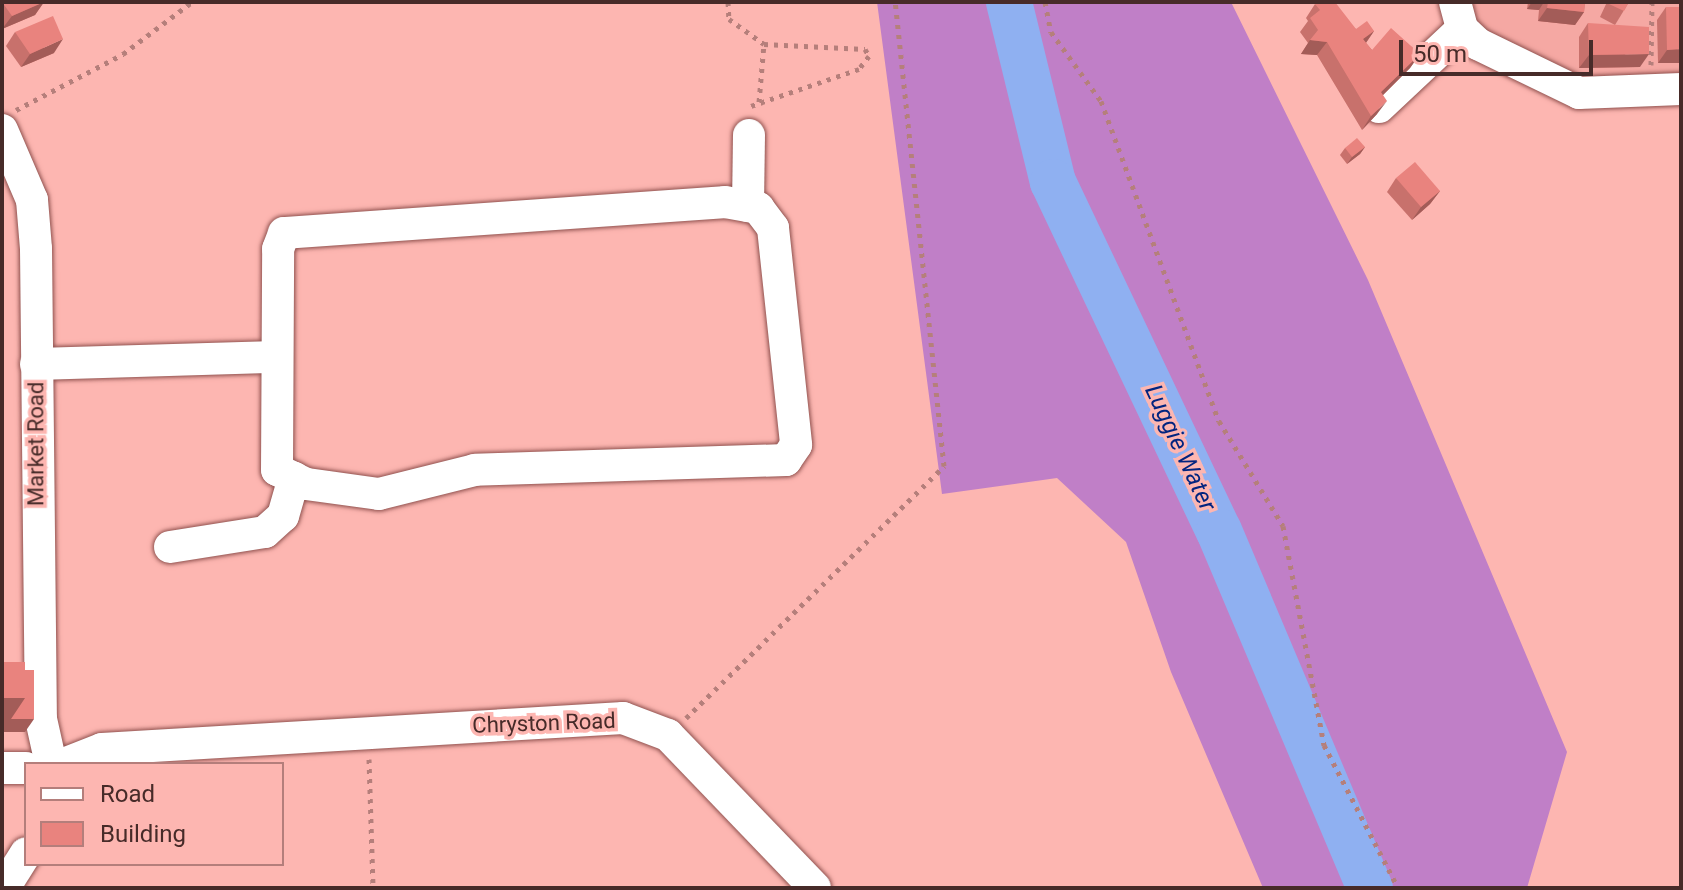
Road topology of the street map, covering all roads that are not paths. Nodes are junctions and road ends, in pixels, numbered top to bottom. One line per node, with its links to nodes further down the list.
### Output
1 (1459, 16): 2 (street); 3 (street)
2 (1666, 90)
3 (1379, 107)
4 (2, 130): 8 (street, Market Road)
5 (749, 135): 6 (street)
6 (748, 206): 7 (street); 9 (street)
7 (277, 357): 8 (street); 9 (street)
8 (36, 364): 11 (street, Market Road)
9 (294, 478): 10 (street)
10 (170, 547)
11 (51, 762)
12 (69, 762): 17 (street, Chryston Road)
13 (2, 768): 14 (street)
14 (24, 768)
15 (24, 856): 16 (street)
16 (4, 888)
17 (815, 888)

